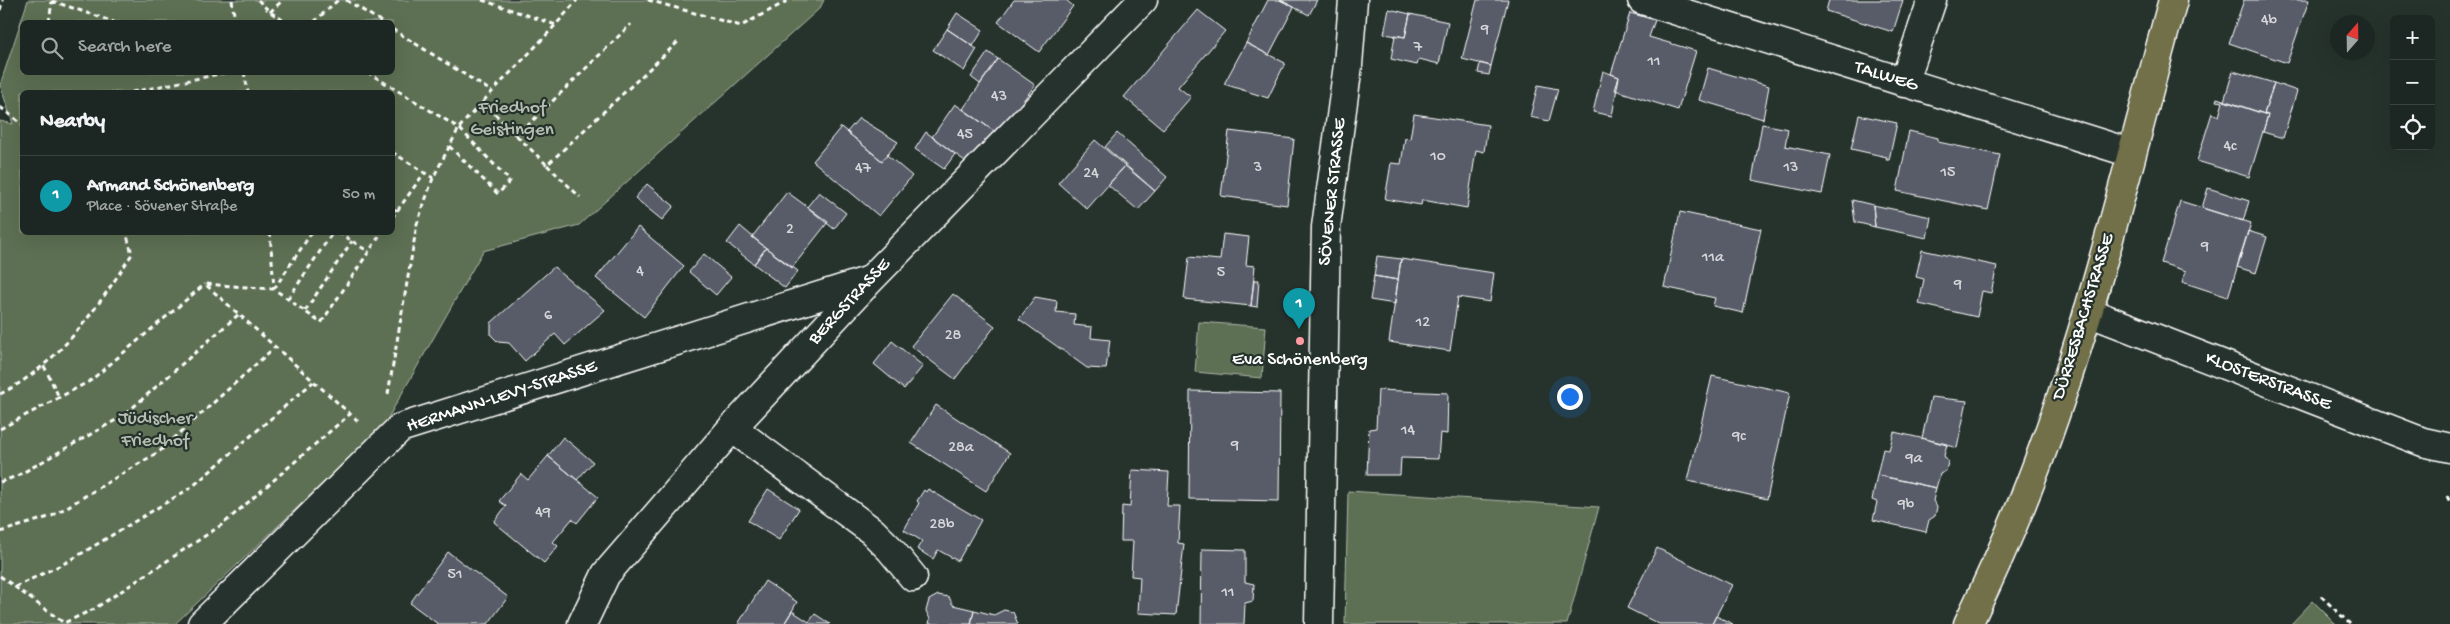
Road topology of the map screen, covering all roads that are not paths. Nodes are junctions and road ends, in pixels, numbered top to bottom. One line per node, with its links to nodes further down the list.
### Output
1 (1143, 0): 8 (street, BERGSTRASSE)
2 (1352, 0): 15 (street, SÖVENER STRASSE)
3 (1642, 0): 6 (street, TALWEG)
4 (1932, 0): 6 (street)
5 (2173, 0): 7 (main road, DÜRRESBACHSTRASSE)
6 (1904, 83): 7 (street, TALWEG)
7 (2131, 153): 9 (main road, DÜRRESBACHSTRASSE)
8 (868, 281): 10 (street, BERGSTRASSE); 13 (street, HERMANN-LEVY-STRASSE)
9 (2088, 312): 11 (street, KLOSTERSTRASSE); 16 (main road, DÜRRESBACHSTRASSE)
10 (732, 428): 12 (street); 14 (street, BERGSTRASSE)
11 (2450, 448)
12 (913, 577)
13 (202, 624)
14 (582, 624)
15 (1319, 624)
16 (1968, 624)

